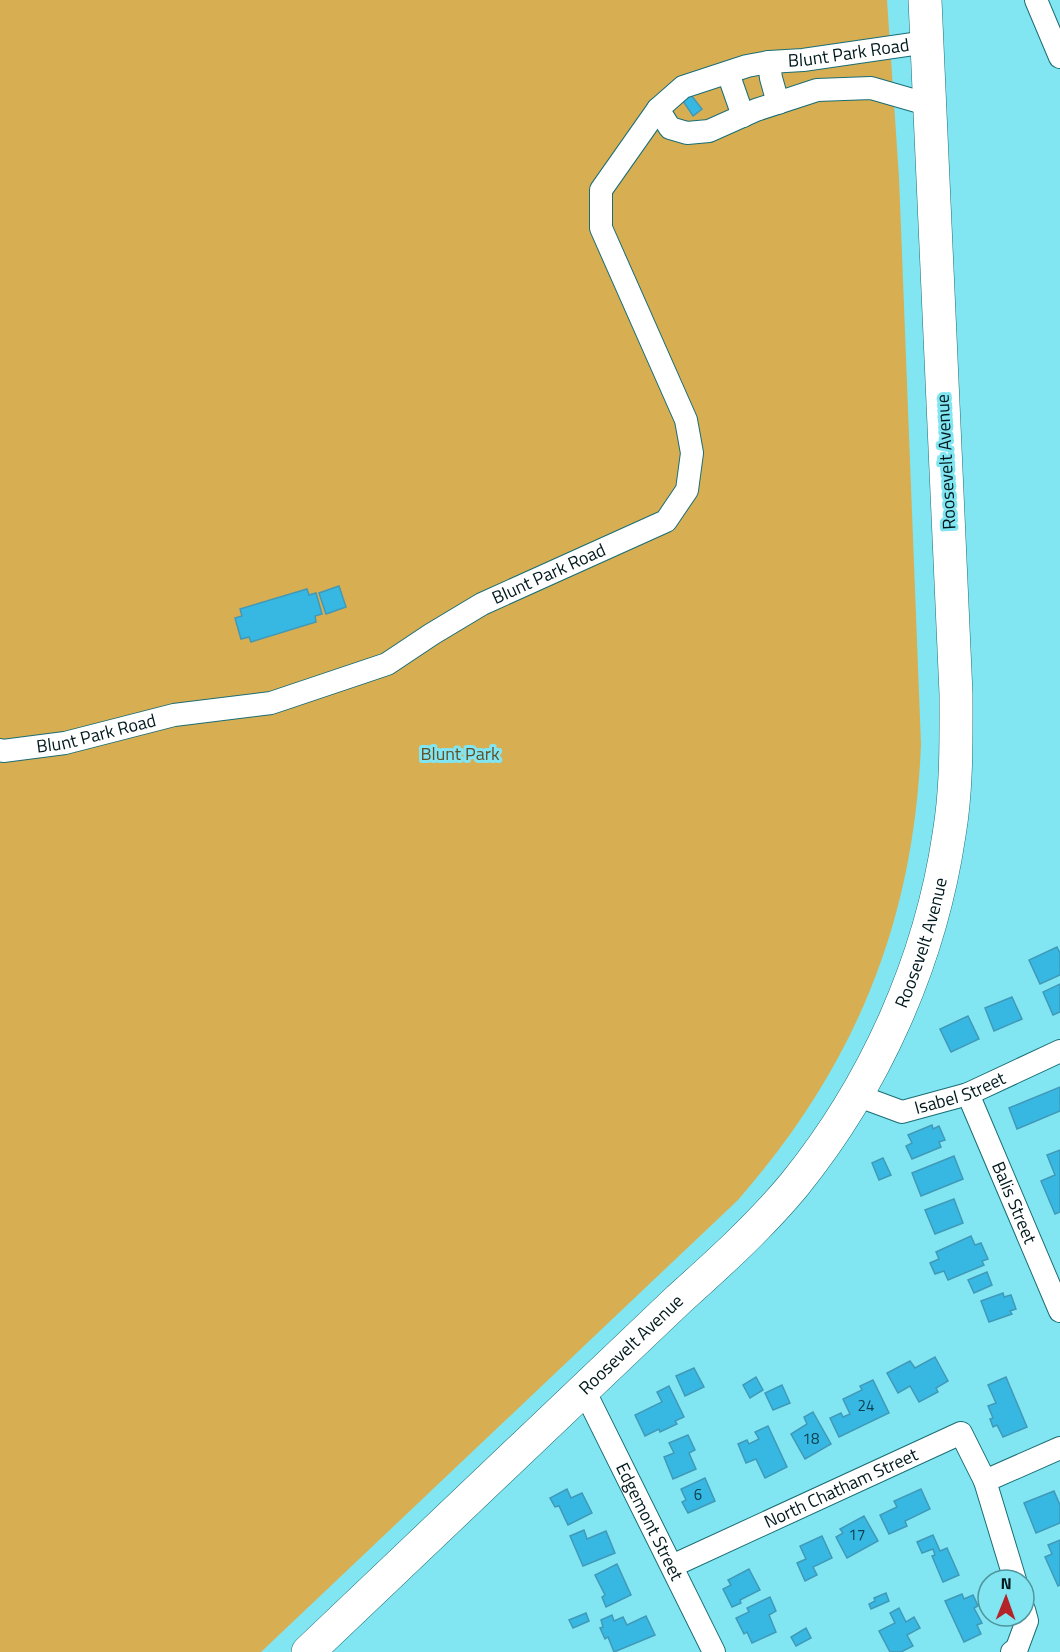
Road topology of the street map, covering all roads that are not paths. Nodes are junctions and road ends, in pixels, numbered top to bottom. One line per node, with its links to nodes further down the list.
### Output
1 (925, 0): 3 (main road, Roosevelt Avenue)
2 (1036, 0): 4 (street)
3 (927, 42): 5 (street, Blunt Park Road); 8 (main road, Roosevelt Avenue)
4 (1060, 57)
5 (769, 62): 6 (street, Blunt Park Road); 7 (street, Blunt Park Road)
6 (728, 73): 9 (street, Blunt Park Road); 10 (street)
7 (778, 103): 8 (street, Blunt Park Road); 10 (street, Blunt Park Road)
8 (930, 105): 14 (main road, Roosevelt Avenue)
9 (658, 109): 10 (street, Blunt Park Road); 11 (street, Blunt Park Road)
10 (743, 116)
11 (0, 750)
12 (1060, 1051): 13 (street, Isabel Street)
13 (968, 1094): 14 (street, Isabel Street); 15 (street, Balis Street)
14 (856, 1095): 16 (main road, Roosevelt Avenue)
15 (1060, 1311)
16 (584, 1390): 19 (street, Edgemont Street); 22 (main road, Roosevelt Avenue)
17 (1060, 1448): 18 (street)
18 (985, 1481): 19 (street, North Chatham Street); 20 (street)
19 (672, 1566): 23 (street, Edgemont Street)
20 (1011, 1568)
21 (1023, 1628): 24 (street)
22 (308, 1652)
23 (714, 1652)
24 (1012, 1652)

